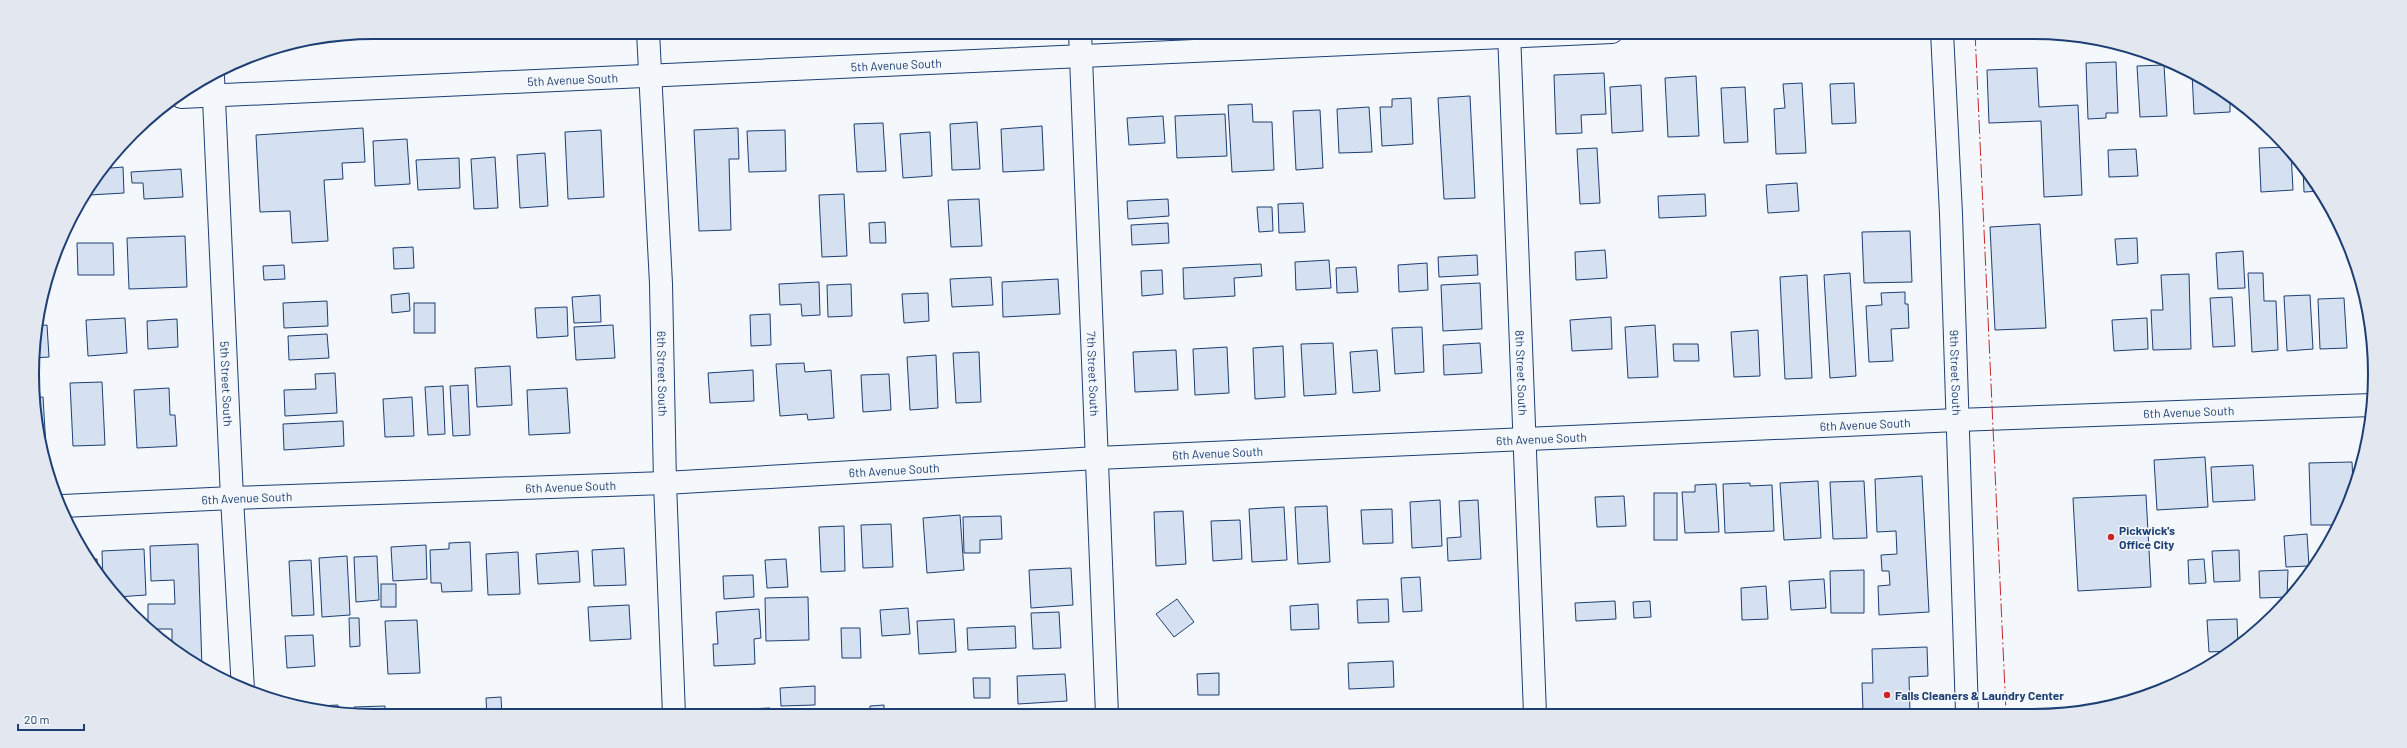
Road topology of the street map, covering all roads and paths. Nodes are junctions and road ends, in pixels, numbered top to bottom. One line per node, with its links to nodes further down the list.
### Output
1 (648, 39): 7 (street, 6th Street South)
2 (1081, 39): 6 (street, 7th Street South)
3 (1412, 39): 6 (street, 5th Avenue South)
4 (1509, 39): 12 (street, 8th Street South)
5 (1942, 39): 11 (street, 9th Street South)
6 (1082, 56): 7 (street, 5th Avenue South); 13 (street, 7th Street South)
7 (651, 76): 8 (street, 5th Avenue South); 14 (street, 6th Street South)
8 (213, 86): 9 (street, 5th Avenue South); 15 (street, 5th Street South)
9 (192, 93)
10 (2366, 405): 11 (street, 6th Avenue South)
11 (1957, 420): 12 (street, 6th Avenue South); 21 (street, 9th Street South)
12 (1524, 440): 13 (street, 6th Avenue South); 20 (street, 8th Street South)
13 (1097, 458): 14 (street, 6th Avenue South); 19 (street, 7th Street South)
14 (664, 483): 15 (street, 6th Avenue South); 18 (street, 6th Street South)
15 (232, 498): 16 (street, 6th Avenue South); 17 (street, 5th Street South)
16 (67, 506)
17 (243, 681)
18 (674, 709)
19 (1107, 709)
20 (1535, 709)
21 (1968, 709)

